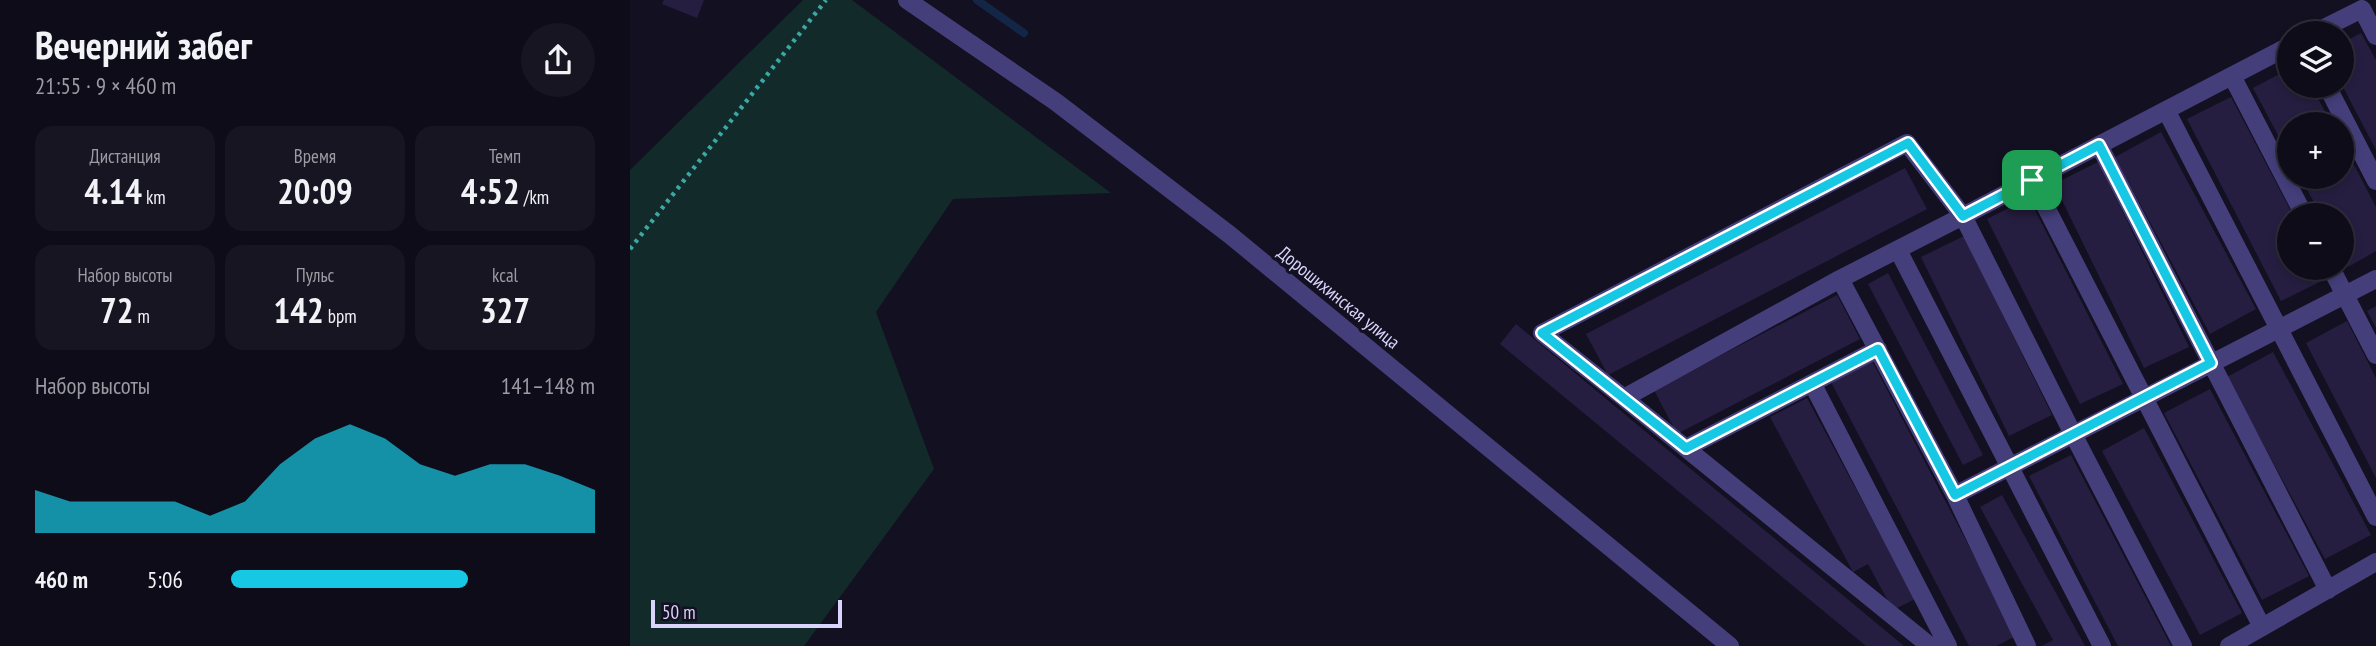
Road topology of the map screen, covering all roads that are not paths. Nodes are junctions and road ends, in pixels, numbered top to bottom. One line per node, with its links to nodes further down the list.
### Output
1 (907, 0): 33 (street, Дорошихинская улица)
2 (2338, 21): 3 (street)
3 (2376, 36)
4 (2277, 52): 5 (street)
5 (2232, 76): 7 (street); 11 (street)
6 (2333, 98): 10 (street)
7 (2166, 110): 8 (street); 18 (street)
8 (2099, 145): 9 (street); 21 (street)
9 (2032, 180): 12 (street); 24 (street)
10 (2376, 181)
11 (2298, 203)
12 (1963, 216): 13 (street); 23 (street); 25 (street)
13 (1898, 250): 14 (street); 27 (street)
14 (1840, 279): 19 (street); 23 (street)
15 (2376, 279): 17 (street)
16 (2337, 280): 17 (street)
17 (2345, 295): 18 (street); 20 (street)
18 (2279, 329): 21 (street); 29 (street)
19 (1878, 349): 22 (street); 28 (street)
20 (2376, 355)
21 (2211, 363): 24 (street); 31 (street)
22 (1812, 383): 26 (street); 35 (street)
23 (1624, 398): 26 (street)
24 (2144, 398): 25 (street); 32 (street)
25 (2073, 434): 27 (street); 38 (street)
26 (1686, 448): 34 (street)
27 (2010, 467): 28 (street); 37 (street)
28 (1955, 495): 36 (street)
29 (2376, 517)
30 (2376, 562): 31 (street)
31 (2328, 590): 32 (street)
32 (2263, 627): 39 (street)
33 (1730, 646)
34 (1930, 646)
35 (1948, 646)
36 (2027, 646)
37 (2102, 646)
38 (2183, 646)
39 (2229, 646)

